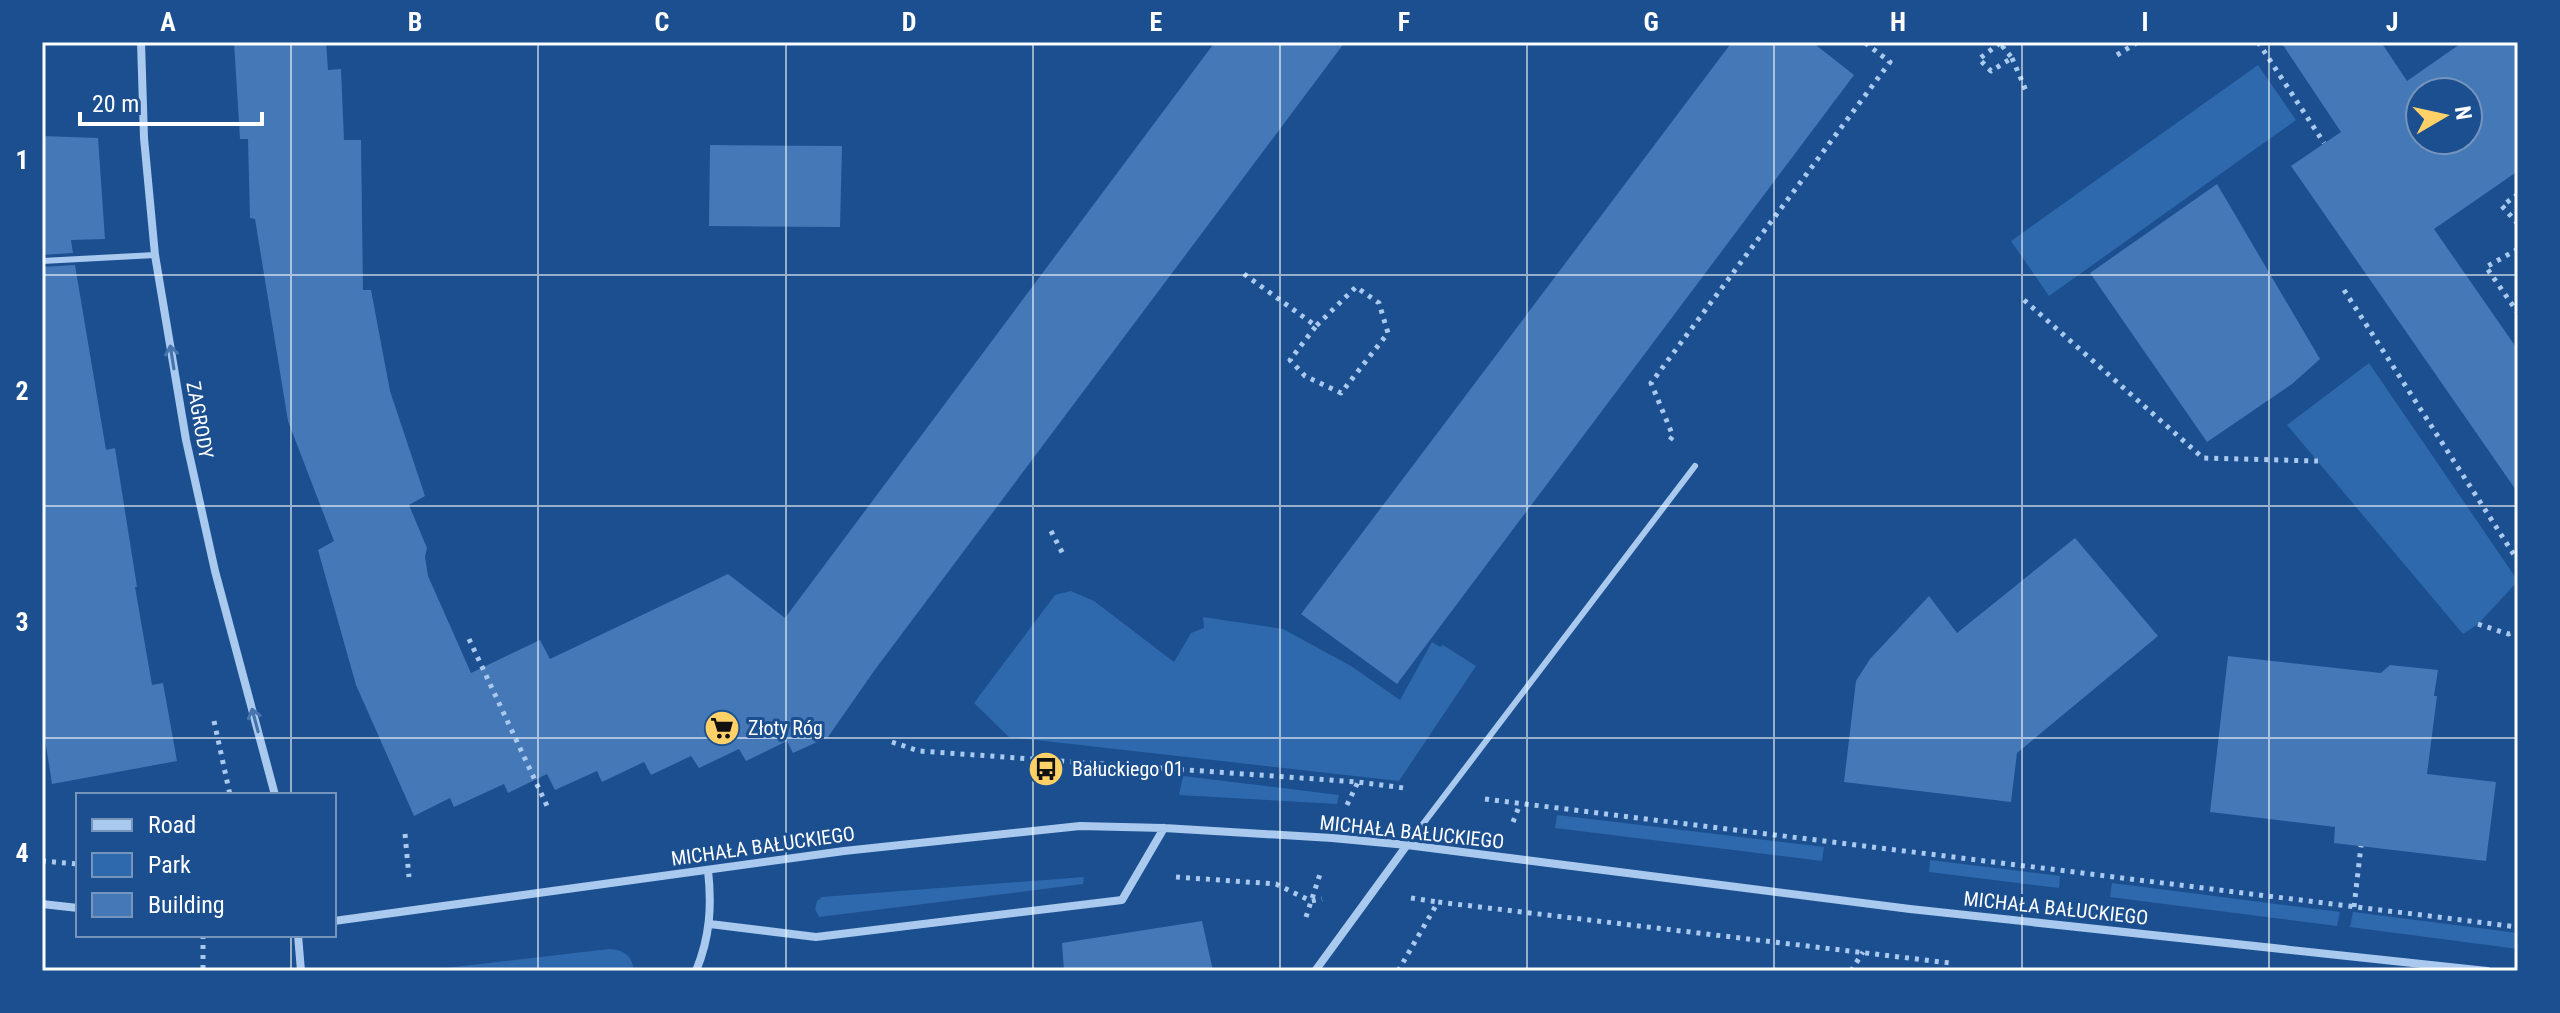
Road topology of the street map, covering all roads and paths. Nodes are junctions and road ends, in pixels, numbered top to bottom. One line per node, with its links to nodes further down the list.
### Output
1 (141, 42): 14 (street, ZAGRODY)
2 (1864, 42): 21 (path)
3 (2011, 42): 6 (path)
4 (2138, 42): 7 (path)
5 (2258, 42): 10 (path)
6 (2001, 44): 8 (path); 8 (path)
7 (2117, 55)
8 (2012, 58): 9 (path)
9 (2027, 93)
10 (2324, 143)
11 (2518, 194): 12 (path)
12 (2518, 224)
13 (2518, 249): 19 (path)
14 (155, 255): 15 (lane); 33 (street, ZAGRODY, one-way to 14)
15 (42, 261)
16 (1244, 274): 20 (path)
17 (2344, 290): 26 (path)
18 (2024, 300): 22 (path)
19 (2518, 313)
20 (1316, 326): 20 (path)
21 (1663, 449)
22 (2318, 461)
23 (1695, 466): 38 (lane)
24 (1051, 531): 25 (path)
25 (1064, 556)
26 (2518, 561)
27 (2478, 624): 28 (path)
28 (2518, 631)
29 (469, 639): 36 (path)
30 (892, 742): 31 (path)
31 (1358, 782): 32 (path); 34 (path)
32 (1405, 788)
33 (274, 793)
34 (1352, 795)
35 (1520, 804): 45 (path)
36 (548, 808)
37 (1164, 828): 38 (street, MICHAŁA BAŁUCKIEGO); 43 (street, MICHAŁA BAŁUCKIEGO); 49 (street)
38 (1407, 845): 58 (street); 61 (street, MICHAŁA BAŁUCKIEGO)
39 (2361, 846): 45 (path)
40 (42, 861): 41 (path)
41 (76, 864)
42 (1323, 866): 48 (path)
43 (708, 870): 47 (street, MICHAŁA BAŁUCKIEGO); 49 (street)
44 (42, 904): 46 (street)
45 (2354, 907): 50 (path)
46 (76, 908)
47 (336, 921)
48 (1304, 922)
49 (710, 924): 57 (street)
50 (2518, 927)
51 (203, 937): 55 (path)
52 (298, 937): 56 (street)
53 (1863, 952): 54 (path); 59 (path); 60 (path)
54 (1950, 963)
55 (203, 971)
56 (301, 971)
57 (696, 971)
58 (1315, 971)
59 (1398, 971)
60 (1851, 971)
61 (2487, 971)

